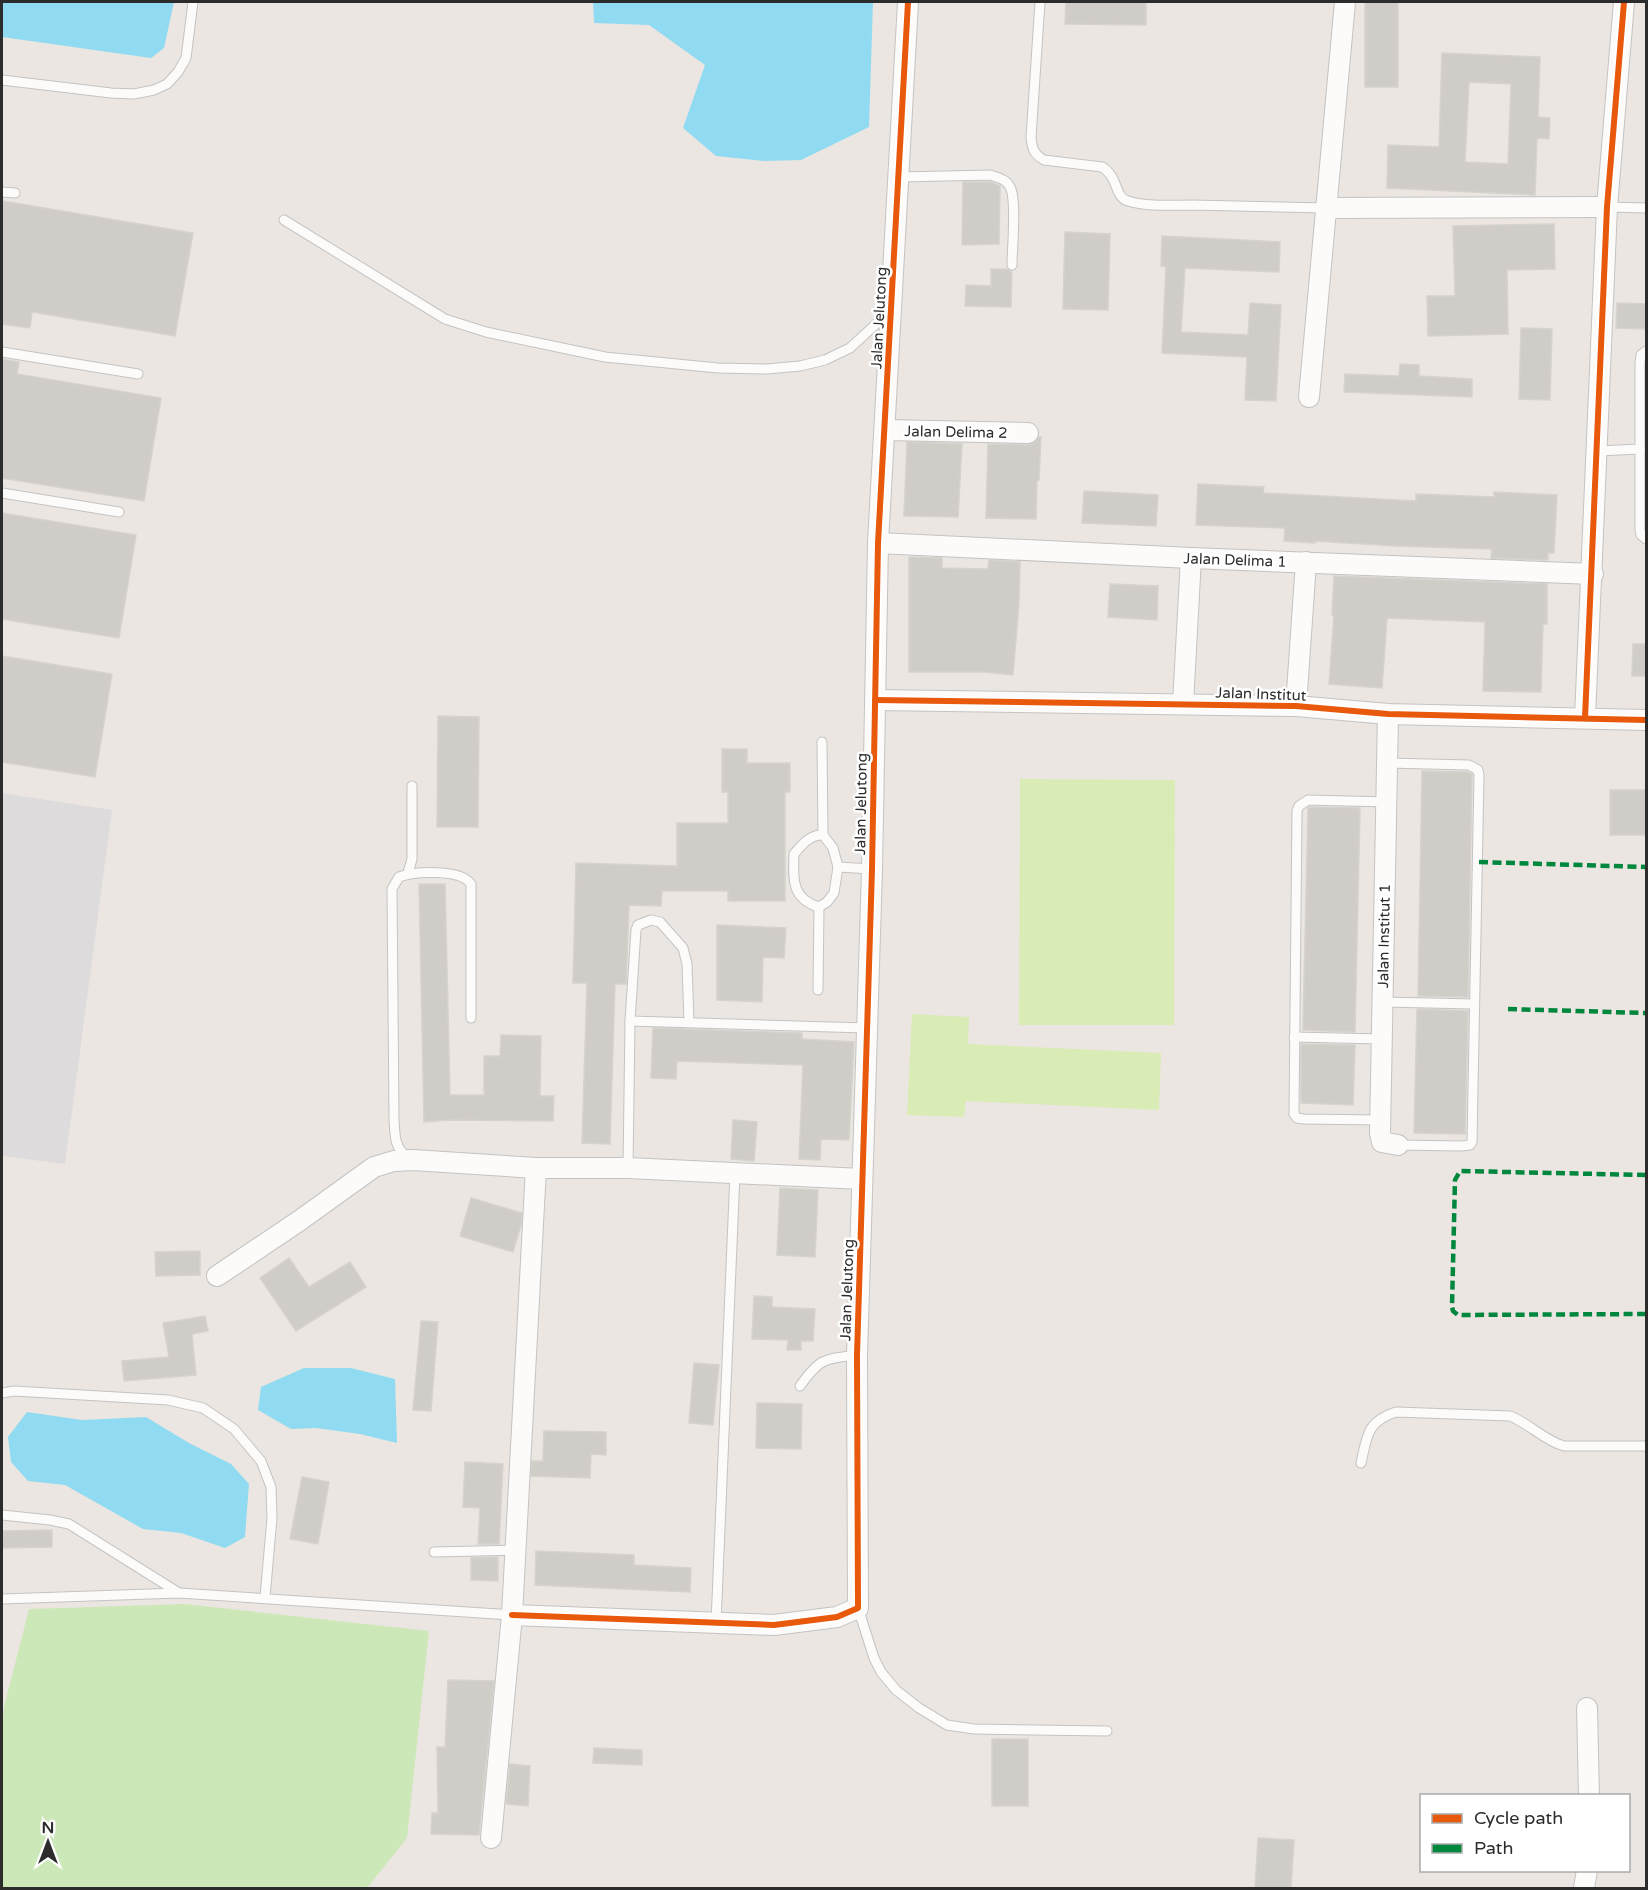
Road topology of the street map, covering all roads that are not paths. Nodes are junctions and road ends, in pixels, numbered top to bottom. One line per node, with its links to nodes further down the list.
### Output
1 (193, 2): 6 (lane)
2 (908, 2): 7 (street, Jalan Jelutong)
3 (1040, 2): 11 (lane)
4 (1345, 2): 11 (street)
5 (1624, 2): 10 (street)
6 (2, 80)
7 (900, 177): 14 (lane); 15 (street, Jalan Jelutong)
8 (2, 192): 9 (lane)
9 (15, 193)
10 (1607, 207): 11 (street); 12 (lane); 23 (street)
11 (1325, 208): 19 (street)
12 (1647, 208)
13 (284, 220): 15 (lane)
14 (1012, 265)
15 (892, 309): 20 (street, Jalan Jelutong)
16 (1647, 351): 22 (lane)
17 (2, 352): 18 (lane)
18 (138, 374)
19 (1309, 397)
20 (885, 430): 21 (street, Jalan Delima 2); 27 (street, Jalan Jelutong)
21 (1028, 434)
22 (1640, 449): 23 (lane); 26 (lane)
23 (1598, 451): 30 (street)
24 (2, 493): 25 (lane)
25 (118, 512)
26 (1647, 539)
27 (878, 543): 28 (street, Jalan Delima 1); 31 (street, Jalan Jelutong)
28 (1191, 558): 29 (street, Jalan Delima 1); 32 (street)
29 (1306, 562): 30 (street, Jalan Delima 1); 33 (street)
30 (1593, 574): 35 (street)
31 (875, 700): 32 (street, Jalan Institut); 43 (street, Jalan Jelutong)
32 (1183, 704): 33 (street, Jalan Institut)
33 (1296, 706): 34 (street, Jalan Institut)
34 (1388, 714): 35 (street, Jalan Institut); 38 (street, Jalan Institut 1)
35 (1585, 718): 36 (street, Jalan Institut)
36 (1647, 720)
37 (822, 742): 41 (lane)
38 (1388, 763): 40 (street, Jalan Institut 1); 48 (lane)
39 (412, 786): 44 (lane)
40 (1387, 802): 47 (street, Jalan Institut 1); 53 (lane)
41 (823, 835): 42 (lane); 45 (lane)
42 (838, 867): 43 (lane); 45 (lane)
43 (872, 869): 52 (street, Jalan Jelutong)
44 (408, 873): 49 (lane); 57 (lane)
45 (819, 907): 46 (lane)
46 (818, 990)
47 (1383, 1002): 48 (lane); 54 (street, Jalan Institut 1)
48 (1474, 1004): 56 (lane)
49 (471, 1018)
50 (630, 1020): 51 (lane); 51 (lane); 59 (lane)
51 (689, 1022): 52 (lane)
52 (866, 1028): 61 (street, Jalan Jelutong)
53 (1294, 1037): 54 (lane); 55 (lane)
54 (1382, 1039): 55 (street, Jalan Institut 1)
55 (1380, 1120): 56 (street, Jalan Institut 1)
56 (1398, 1145)
57 (413, 1160): 58 (street); 62 (street)
58 (536, 1168): 59 (street); 69 (street)
59 (628, 1168): 60 (street)
60 (735, 1173): 61 (street); 76 (lane)
61 (862, 1179): 63 (street, Jalan Jelutong)
62 (217, 1276)
63 (857, 1355): 64 (lane); 74 (street, Jalan Jelutong)
64 (800, 1386)
65 (2, 1394): 72 (lane)
66 (1647, 1446): 67 (lane)
67 (1361, 1463)
68 (2, 1515): 71 (lane)
69 (516, 1550): 70 (lane); 75 (street)
70 (434, 1552)
71 (179, 1593): 72 (lane); 73 (lane)
72 (265, 1597): 75 (lane)
73 (2, 1599)
74 (858, 1608): 76 (street); 78 (lane, Jalan Jelutong)
75 (512, 1615): 76 (street); 80 (street)
76 (716, 1623)
77 (1587, 1708): 79 (street)
78 (1107, 1731)
79 (1589, 1794)
80 (491, 1838)
81 (1587, 1872): 82 (street)
82 (1584, 1888)

